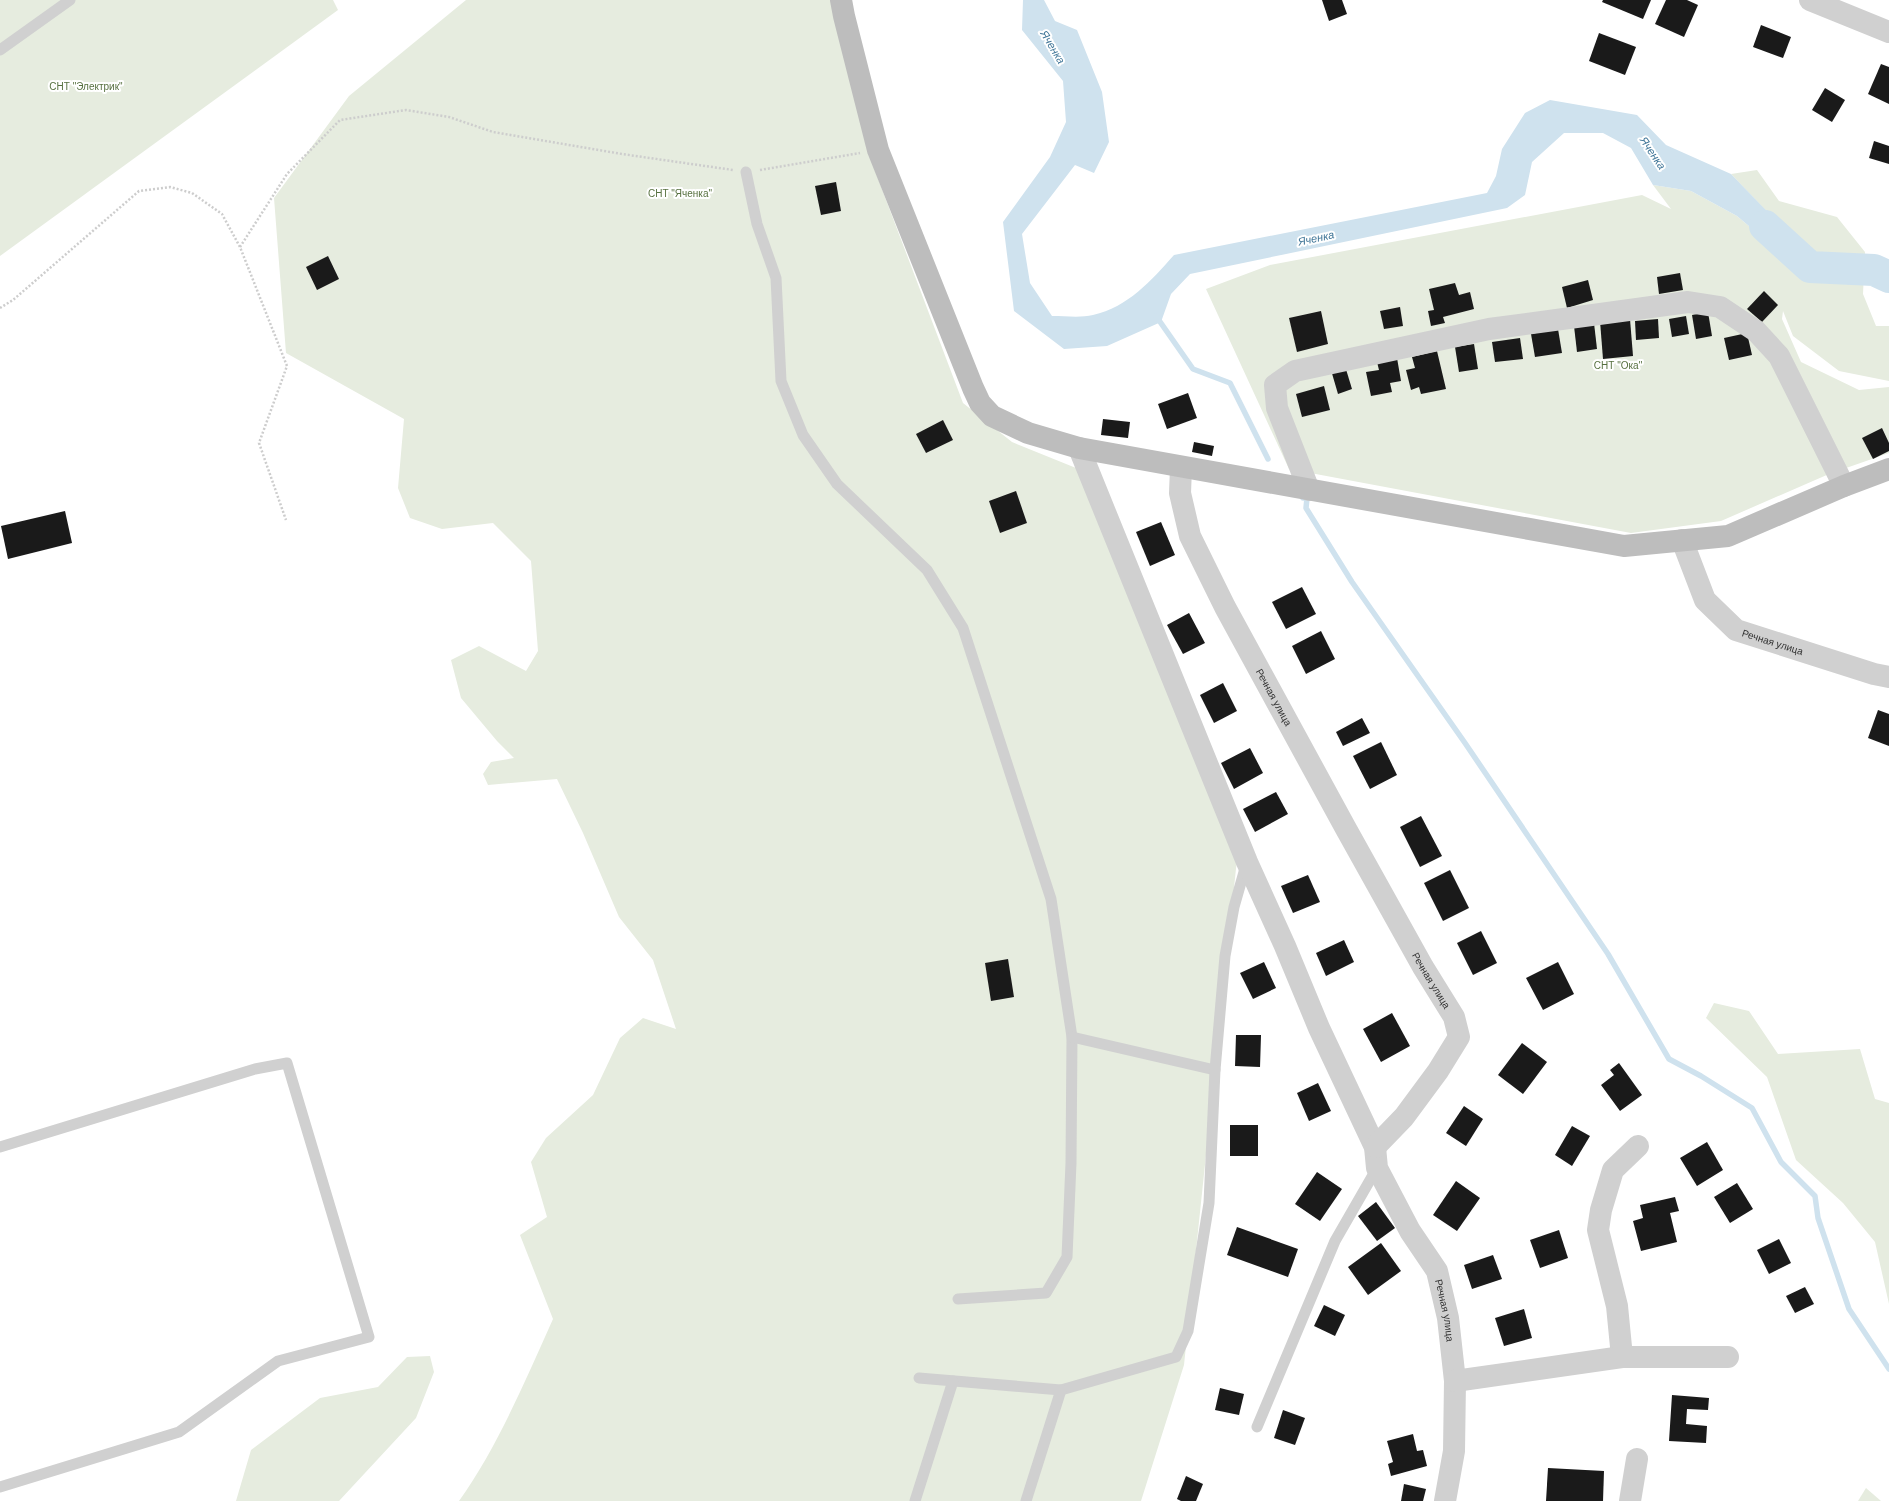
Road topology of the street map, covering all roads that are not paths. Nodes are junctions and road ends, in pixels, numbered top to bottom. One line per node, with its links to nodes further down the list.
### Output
1 (70, 0): 5 (lane)
2 (841, 0): 7 (street)
3 (1810, 0): 4 (street)
4 (1889, 32)
5 (0, 50)
6 (746, 172): 15 (lane)
7 (1079, 448): 8 (street); 14 (street)
8 (1181, 468): 11 (street); 19 (street, Речная улица)
9 (1889, 469): 10 (street)
10 (1844, 486): 11 (street); 12 (street)
11 (1308, 490): 12 (street)
12 (1682, 540): 13 (street, Речная улица)
13 (1889, 677)
14 (1247, 862): 16 (lane); 19 (street)
15 (1072, 1037): 16 (lane); 20 (lane)
16 (1215, 1070): 26 (lane)
17 (1638, 1146): 21 (street)
18 (0, 1147): 29 (lane)
19 (1376, 1157): 25 (street, Речная улица); 27 (lane)
20 (958, 1299)
21 (1622, 1357): 22 (street); 25 (street)
22 (1728, 1357)
23 (919, 1378): 24 (lane)
24 (953, 1381): 26 (lane); 30 (lane)
25 (1455, 1381): 32 (street, Речная улица)
26 (1060, 1390): 31 (lane)
27 (1257, 1428)
28 (1637, 1459): 33 (street)
29 (0, 1487)
30 (915, 1501)
31 (1026, 1501)
32 (1445, 1501)
33 (1630, 1501)

